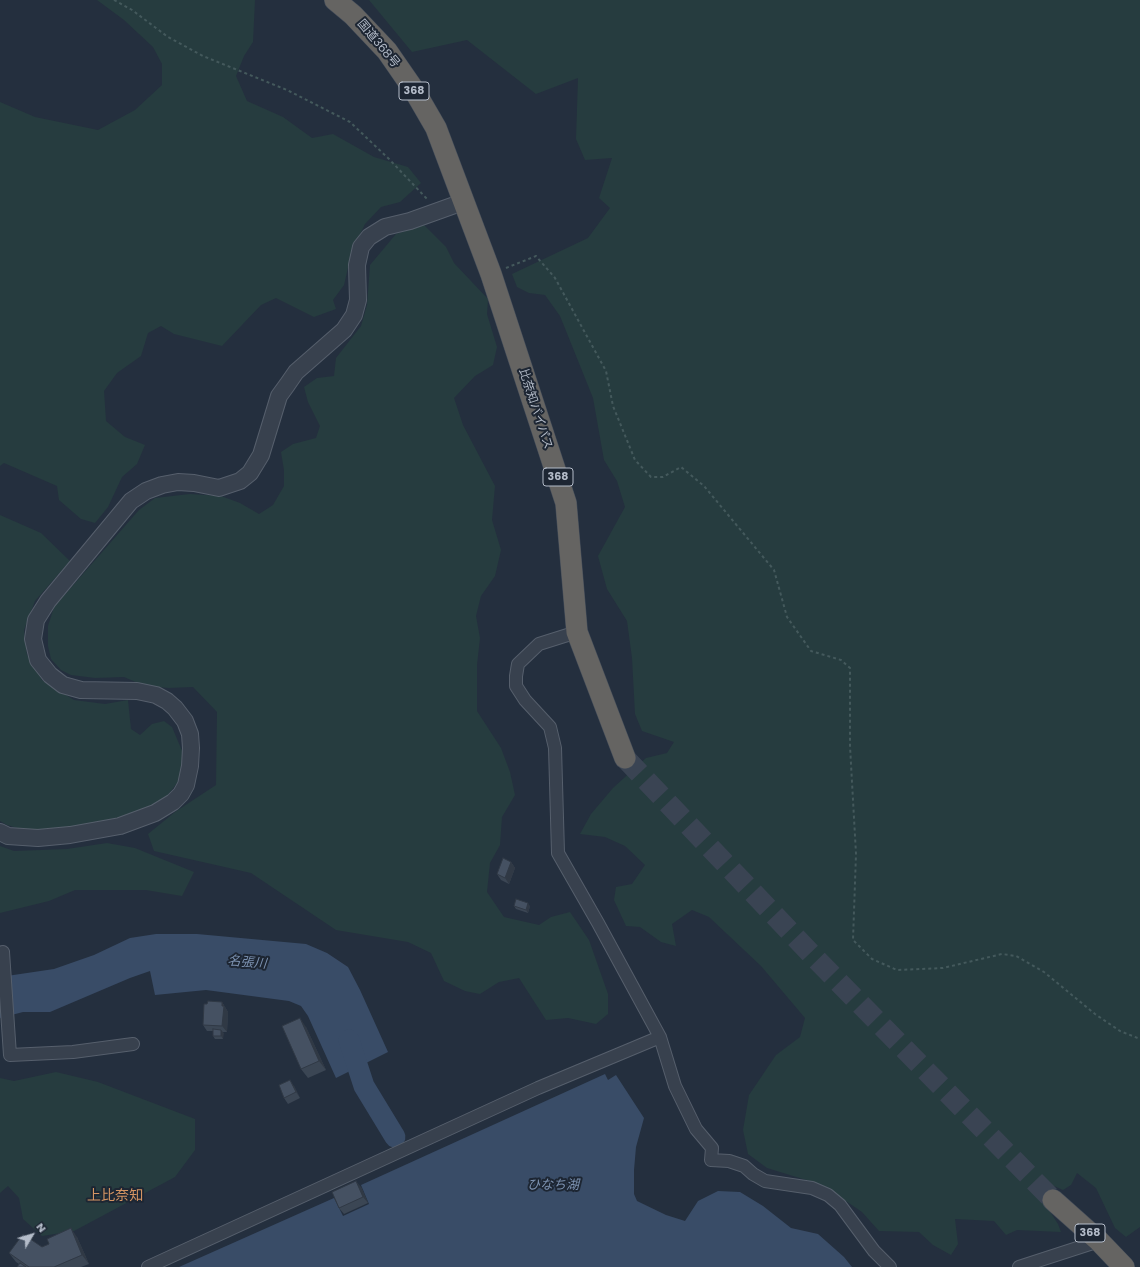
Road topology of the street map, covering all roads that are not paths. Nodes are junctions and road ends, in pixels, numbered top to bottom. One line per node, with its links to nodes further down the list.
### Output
1 (335, 0): 2 (highway, 国道368号 / 368)
2 (464, 202): 3 (highway, 比奈知バイパス / 368); 5 (street)
3 (577, 632): 4 (highway, 比奈知バイパス / 368); 7 (street)
4 (625, 758)
5 (0, 832)
6 (0, 953): 8 (street)
7 (660, 1037): 11 (street); 12 (street)
8 (133, 1044)
9 (1053, 1200): 10 (highway, 368)
10 (1099, 1241): 13 (street); 14 (highway, 368)
11 (148, 1267)
12 (890, 1267)
13 (1019, 1267)
14 (1124, 1267)

